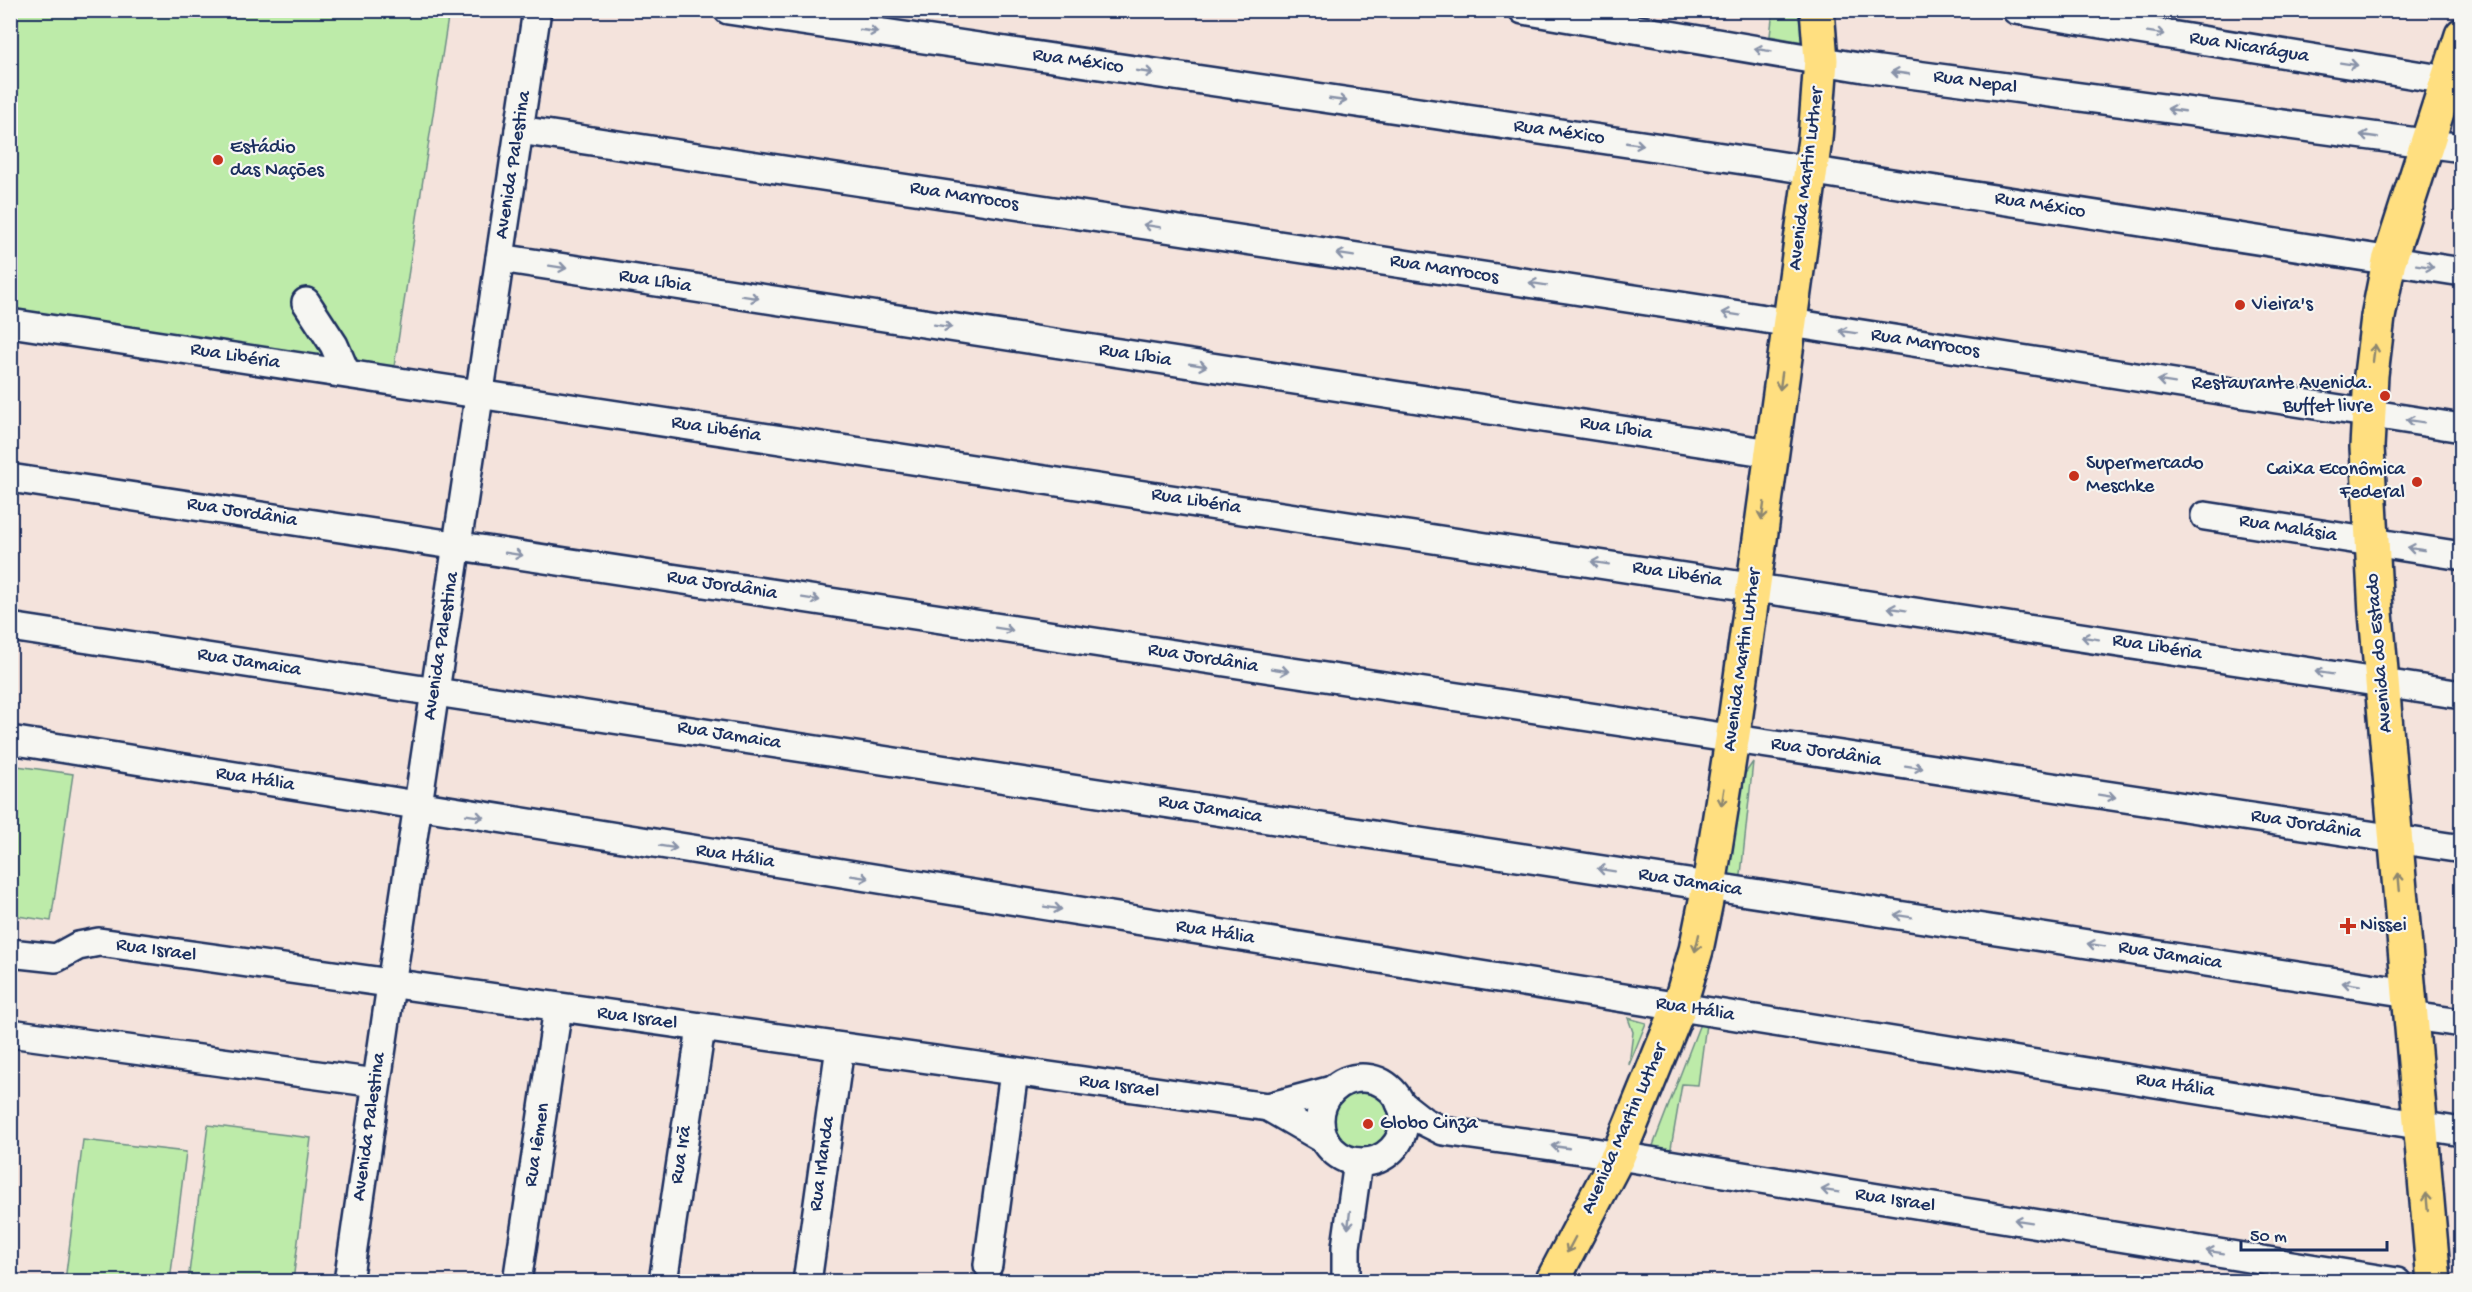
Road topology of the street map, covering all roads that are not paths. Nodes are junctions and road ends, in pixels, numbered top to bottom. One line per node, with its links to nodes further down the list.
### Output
1 (537, 10): 9 (street, Avenida Palestina)
2 (728, 10): 12 (street, Rua México, one-way to 12)
3 (1523, 10): 7 (street, Rua Nepal, one-way to 3)
4 (1817, 10): 7 (main road, Avenida Martin Luther)
5 (2016, 10): 8 (street, Rua Nicarágua, one-way to 8)
6 (2462, 35): 8 (main road, Avenida do Estado)
7 (1821, 60): 10 (street, Rua Nepal, one-way to 7); 12 (main road, Avenida Martin Luther)
8 (2447, 80): 10 (main road, Avenida do Estado)
9 (519, 130): 13 (street, Avenida Palestina); 17 (street, Rua Marrocos, one-way to 9)
10 (2427, 144): 11 (street, Rua Nepal); 14 (main road, Avenida do Estado)
11 (2462, 148)
12 (1811, 170): 14 (street, Rua México); 17 (main road, Avenida Martin Luther)
13 (500, 258): 20 (street, Avenida Palestina); 23 (street, Rua Líbia, one-way to 23)
14 (2389, 261): 15 (street, Rua México, one-way to 15); 21 (main road, Avenida do Estado, one-way to 14)
15 (2462, 272)
16 (306, 302): 19 (street)
17 (1789, 322): 21 (street, Rua Marrocos, one-way to 17); 23 (main road, Avenida Martin Luther, one-way to 23)
18 (10, 323): 19 (street, Rua Libéria)
19 (346, 373): 20 (street, Rua Libéria)
20 (479, 394): 27 (street, Avenida Palestina); 29 (street, Rua Libéria, one-way to 20)
21 (2369, 413): 22 (street, Rua Marrocos, one-way to 21); 26 (main road, Avenida do Estado)
22 (2462, 428)
23 (1771, 453): 29 (main road, Avenida Martin Luther, one-way to 29)
24 (10, 478): 27 (street, Rua Jordânia)
25 (2205, 516): 26 (street, Rua Malásia)
26 (2370, 542): 28 (street, Rua Malásia, one-way to 26); 31 (main road, Avenida do Estado)
27 (457, 546): 32 (street, Avenida Palestina); 34 (street, Rua Jordânia, one-way to 34)
28 (2462, 556)
29 (1753, 586): 31 (street, Rua Libéria, one-way to 29); 34 (main road, Avenida Martin Luther)
30 (10, 627): 32 (street, Rua Jamaica)
31 (2382, 682): 33 (street, Rua Libéria); 37 (main road, Avenida do Estado)
32 (435, 692): 36 (street, Avenida Palestina); 39 (street, Rua Jamaica, one-way to 32)
33 (2462, 695)
34 (1732, 739): 37 (street, Rua Jordânia, one-way to 37); 39 (main road, Avenida Martin Luther, one-way to 39)
35 (10, 740): 36 (street, Rua Itália)
36 (417, 807): 41 (street, Avenida Palestina); 43 (street, Rua Itália, one-way to 43)
37 (2395, 839): 38 (street, Rua Jordânia); 42 (main road, Avenida do Estado, one-way to 37)
38 (2462, 849)
39 (1709, 886): 42 (street, Rua Jamaica, one-way to 39); 43 (main road, Avenida Martin Luther, one-way to 43)
40 (10, 953): 41 (street, Rua Israel)
41 (391, 985): 44 (street, Rua Israel); 50 (street, Avenida Palestina)
42 (2410, 1004): 45 (street, Rua Jamaica); 54 (main road, Avenida do Estado)
43 (1679, 1007): 54 (street, Rua Itália); 57 (main road, Avenida Martin Luther)
44 (558, 1008): 46 (street, Rua Israel); 61 (street, Rua Iêmen)
45 (2462, 1023)
46 (701, 1028): 48 (street, Rua Israel); 62 (street, Rua Irã)
47 (10, 1033): 50 (street)
48 (840, 1047): 49 (street, Rua Israel); 63 (street, Rua Irlanda)
49 (1014, 1072): 53 (street, Rua Israel); 59 (street)
50 (376, 1083): 60 (street, Avenida Palestina)
51 (1332, 1090): 52 (street); 53 (street, Rua Israel); 56 (street)
52 (1400, 1103): 57 (street, Rua Israel, one-way to 52); 58 (street)
53 (1268, 1107): 56 (street, Rua Israel)
54 (2420, 1125): 55 (street, Rua Itália); 67 (main road, Avenida do Estado, one-way to 54)
55 (2462, 1132)
56 (1325, 1140): 58 (street)
57 (1618, 1156): 65 (main road, Avenida Martin Luther, one-way to 65); 66 (street, Rua Israel, one-way to 57)
58 (1358, 1162): 64 (street, one-way to 64)
59 (988, 1265)
60 (348, 1281)
61 (517, 1281)
62 (663, 1281)
63 (807, 1281)
64 (1346, 1281)
65 (1552, 1281)
66 (2397, 1281)
67 (2434, 1281)

